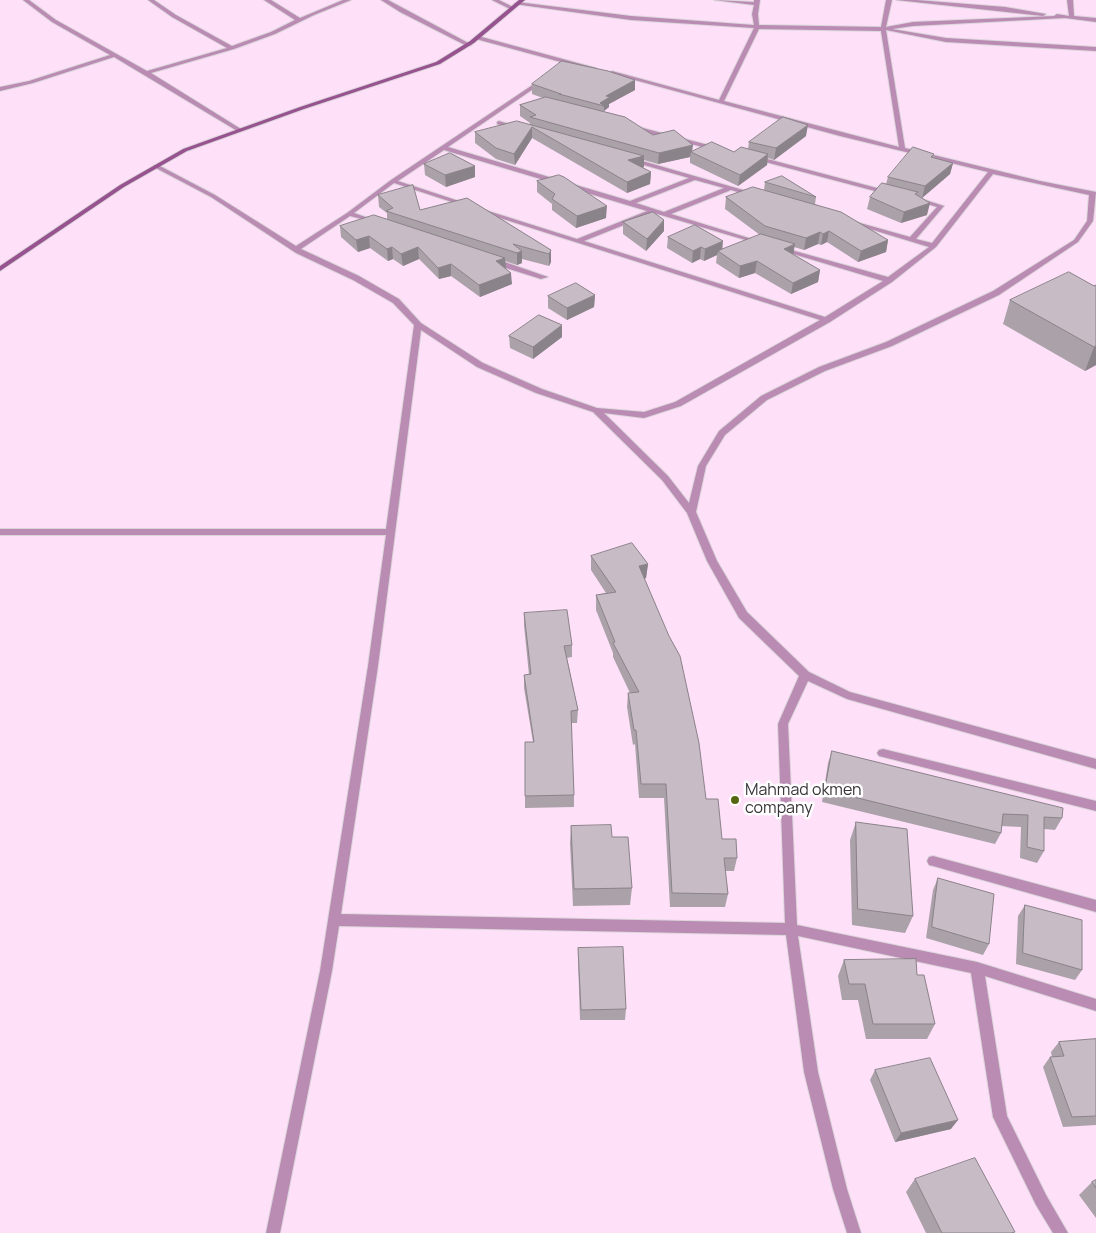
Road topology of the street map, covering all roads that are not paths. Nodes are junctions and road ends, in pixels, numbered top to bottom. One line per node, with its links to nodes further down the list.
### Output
1 (26, 0): 24 (street)
2 (151, 0): 22 (street)
3 (267, 0): 16 (street)
4 (348, 0): 16 (street)
5 (384, 0): 21 (street)
6 (495, 0): 13 (street)
7 (717, 0): 11 (street)
8 (889, 0): 19 (street)
9 (899, 0): 12 (street)
10 (1070, 0): 15 (street)
11 (756, 2): 18 (street)
12 (945, 2): 14 (street)
13 (517, 4): 18 (street); 20 (main road)
14 (1064, 17): 15 (street); 19 (street)
15 (1072, 18): 17 (street)
16 (299, 20): 22 (street)
17 (1096, 20)
18 (757, 27): 19 (street); 30 (street)
19 (883, 29): 23 (street); 36 (street)
20 (478, 38): 21 (main road); 25 (street)
21 (469, 46): 33 (main road)
22 (232, 48): 27 (street)
23 (1096, 49)
24 (114, 55): 27 (street); 29 (street)
25 (568, 62): 26 (street); 30 (street)
26 (560, 67)
27 (146, 73): 33 (street)
28 (553, 73): 35 (street)
29 (0, 89)
30 (721, 102): 36 (street)
31 (499, 123): 34 (street)
32 (629, 126): 37 (street)
33 (239, 130): 40 (main road)
34 (527, 131)
35 (445, 148): 43 (street); 49 (street)
36 (902, 149): 41 (street)
37 (723, 150)
38 (620, 157): 42 (street)
39 (752, 158): 45 (street)
40 (156, 166): 60 (street); 62 (main road)
41 (992, 171): 46 (street); 58 (street)
42 (695, 178): 44 (street); 49 (street)
43 (393, 182): 51 (street); 56 (street)
44 (730, 188): 47 (street); 52 (street)
45 (894, 194)
46 (1094, 194): 68 (street)
47 (758, 196)
48 (913, 199): 55 (street)
49 (629, 204): 50 (street)
50 (653, 211): 52 (street); 56 (street)
51 (349, 214): 54 (street); 60 (street)
52 (664, 214): 57 (street)
53 (844, 220): 55 (street)
54 (386, 226)
55 (912, 239): 58 (street)
56 (577, 241): 65 (street)
57 (767, 244)
58 (934, 246): 64 (street)
59 (776, 247): 64 (street)
60 (296, 249): 66 (street)
61 (488, 259): 63 (street)
62 (0, 269)
63 (544, 277)
64 (889, 280): 65 (street)
65 (827, 320): 67 (street)
66 (418, 325): 67 (street); 70 (street)
67 (596, 410): 68 (street)
68 (691, 512): 71 (street)
69 (0, 532): 70 (street)
70 (391, 532): 77 (street)
71 (805, 675): 73 (street); 78 (street)
72 (883, 753): 74 (street)
73 (1096, 764)
74 (1096, 806)
75 (933, 861): 76 (street)
76 (1096, 906)
77 (334, 920): 78 (street); 81 (street)
78 (791, 929): 79 (street); 82 (street)
79 (977, 968): 80 (street); 83 (street)
80 (1096, 1006)
81 (273, 1233)
82 (854, 1233)
83 (1061, 1233)

